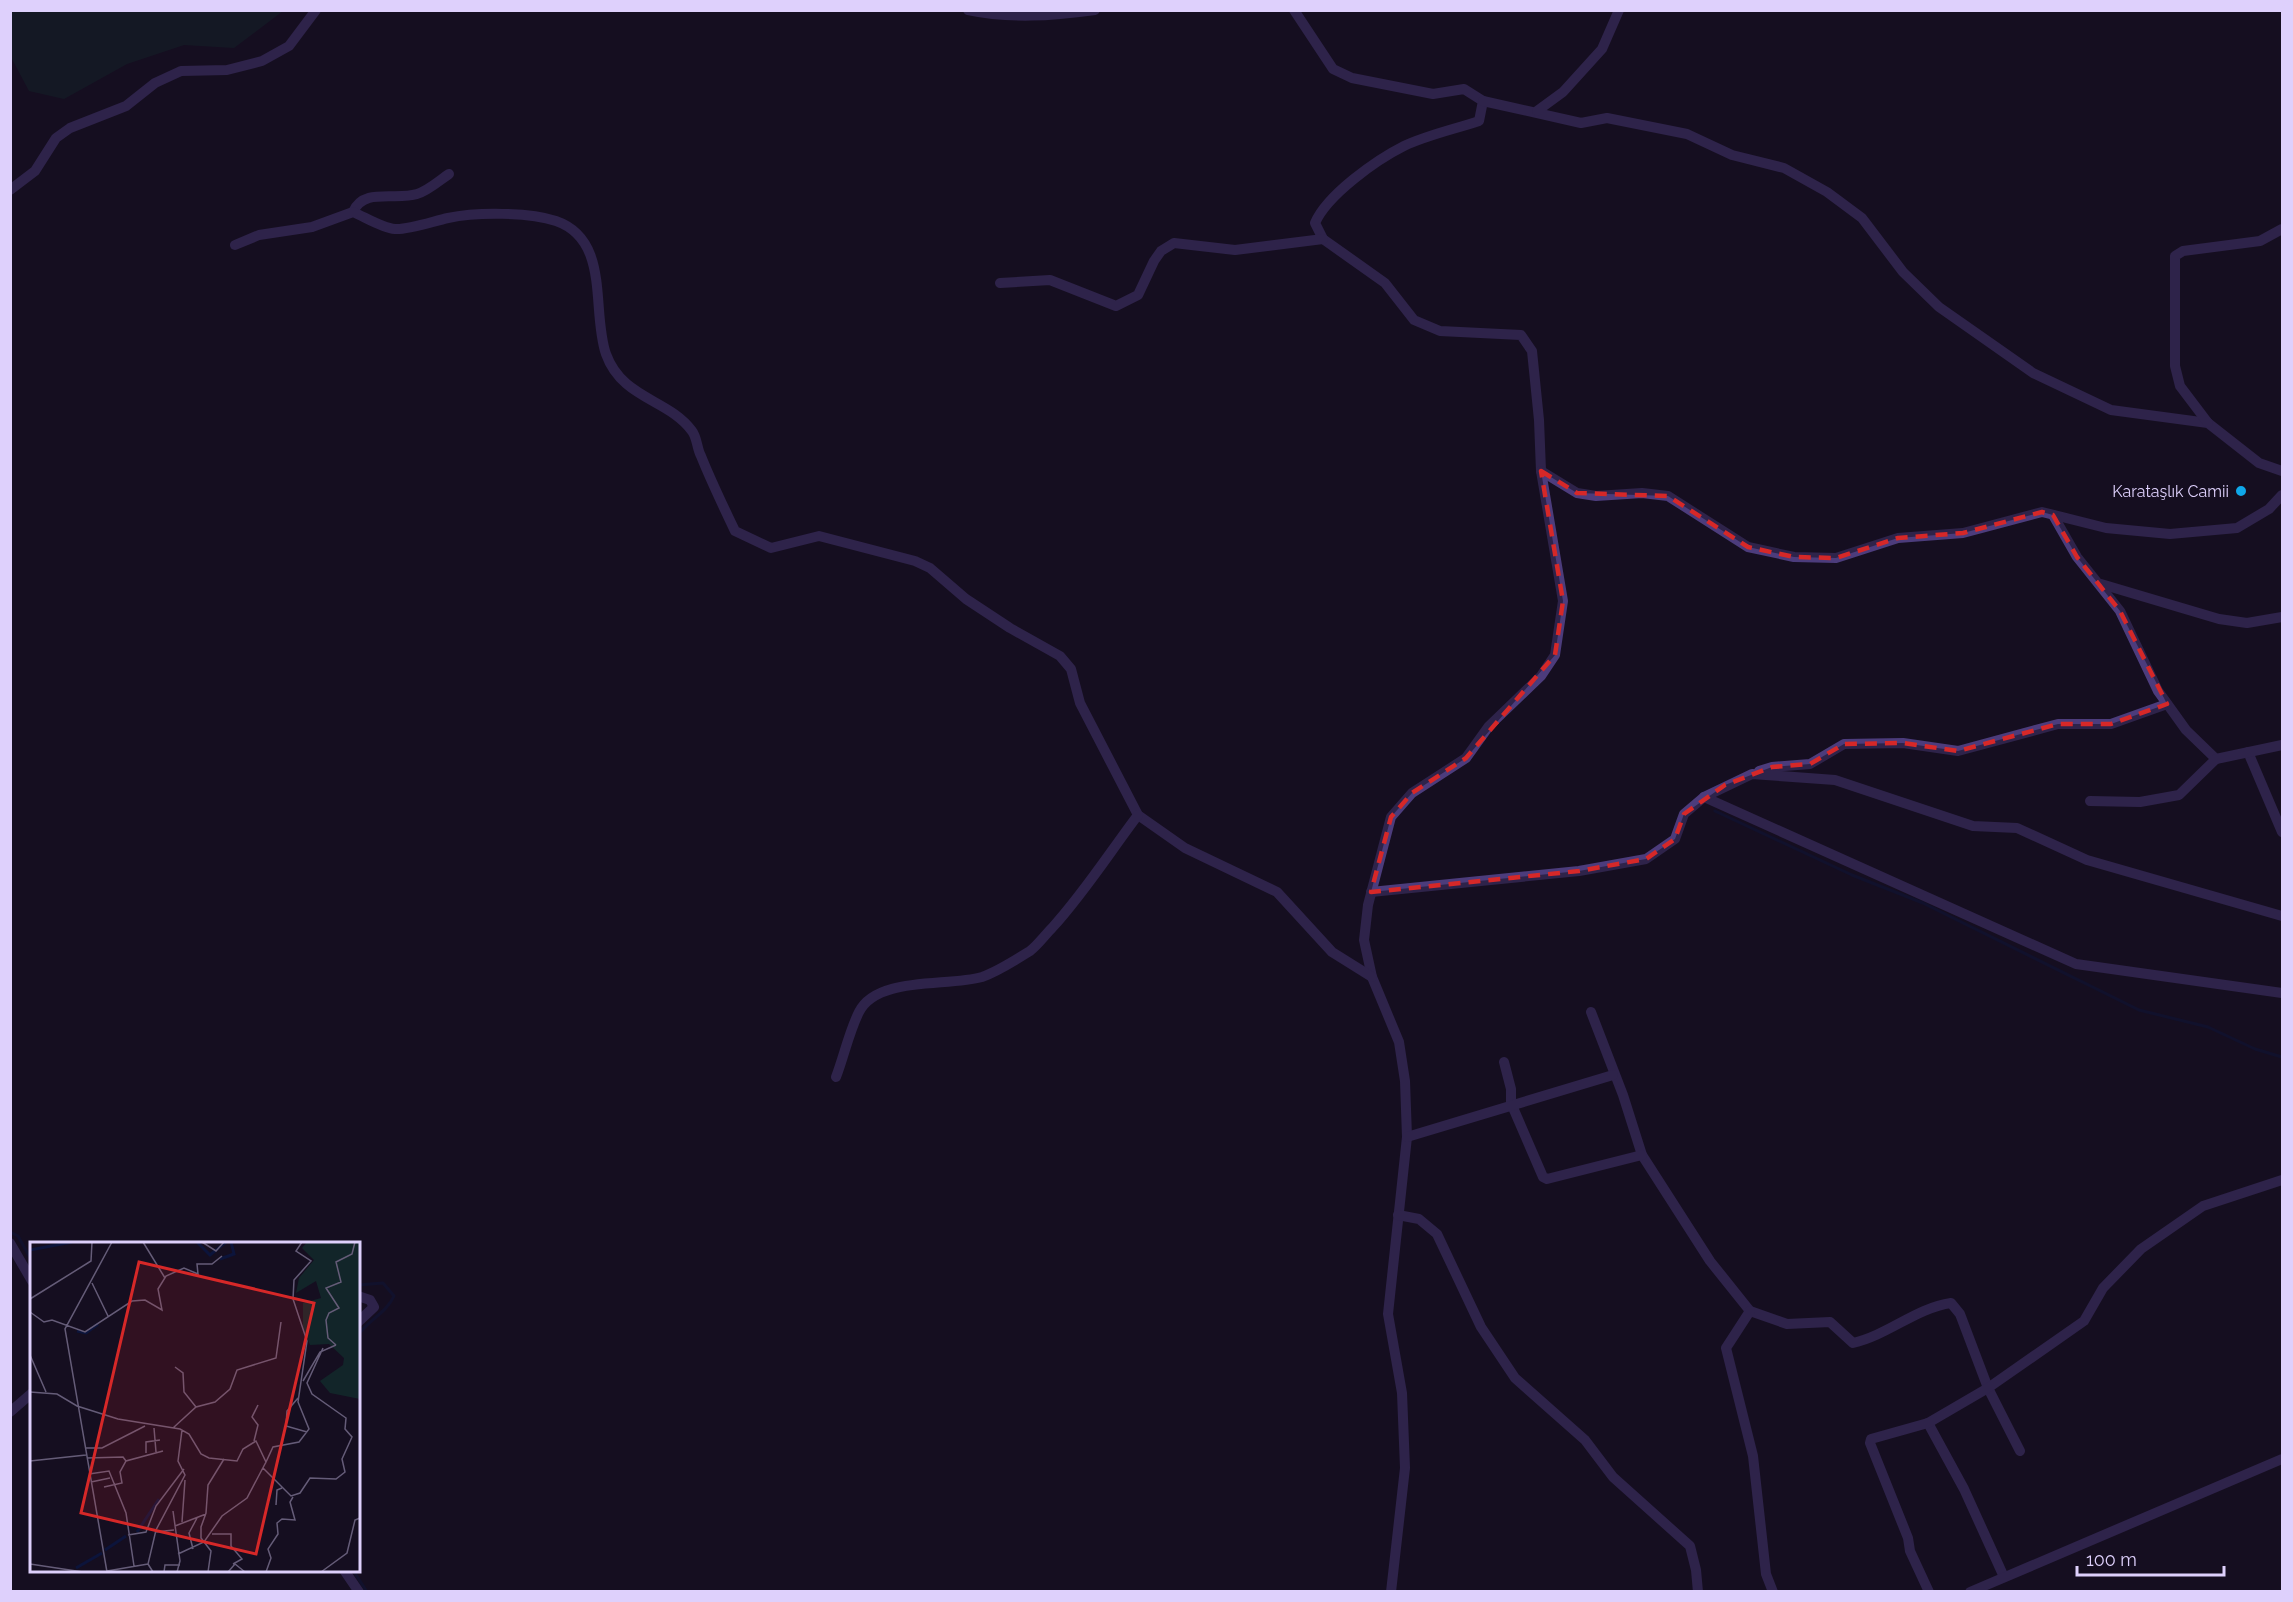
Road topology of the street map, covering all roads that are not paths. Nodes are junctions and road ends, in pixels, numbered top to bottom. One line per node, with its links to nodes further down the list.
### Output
1 (316, 10): 9 (street)
2 (968, 10): 3 (street)
3 (1095, 10)
4 (1294, 10): 6 (street)
5 (1619, 10): 7 (street)
6 (1483, 101): 7 (street); 12 (street)
7 (1537, 111): 15 (street)
8 (449, 174): 10 (street)
9 (10, 190)
10 (353, 212): 13 (street); 29 (street)
11 (2283, 229): 15 (street)
12 (1323, 239): 14 (street); 16 (street)
13 (235, 245)
14 (1000, 283)
15 (2208, 423): 17 (street)
16 (1540, 471): 19 (street); 31 (street)
17 (2283, 471)
18 (2283, 495): 19 (street)
19 (2053, 515): 20 (street)
20 (2101, 584): 21 (street); 22 (street)
21 (2283, 617)
22 (2167, 704): 25 (street); 26 (street)
23 (2283, 745): 24 (street)
24 (2248, 752): 25 (street); 30 (street)
25 (2216, 759): 28 (street)
26 (1752, 774): 27 (street); 32 (street)
27 (1704, 797): 31 (street); 34 (street)
28 (2090, 801)
29 (1138, 815): 33 (street); 38 (street)
30 (2283, 832)
31 (1371, 892): 33 (street)
32 (2283, 916)
33 (1372, 977): 40 (street)
34 (2283, 993)
35 (1591, 1012): 37 (street)
36 (1504, 1062): 39 (street)
37 (1613, 1075): 39 (street); 41 (street)
38 (836, 1077)
39 (1511, 1103): 40 (street); 41 (street)
40 (1407, 1137): 43 (street)
41 (1642, 1155): 47 (street)
42 (2283, 1180): 49 (street)
43 (1398, 1215): 58 (street); 59 (street)
44 (10, 1243): 45 (street)
45 (30, 1278)
46 (360, 1297): 48 (street)
47 (1750, 1311): 49 (street); 60 (street)
48 (360, 1320)
49 (1988, 1389): 52 (street); 53 (street)
50 (30, 1395): 51 (street)
51 (10, 1412)
52 (1928, 1423): 56 (street); 61 (street)
53 (2020, 1451)
54 (2283, 1459): 56 (street)
55 (345, 1572): 57 (street)
56 (2004, 1577): 62 (street)
57 (359, 1592)
58 (1390, 1592)
59 (1698, 1592)
60 (1773, 1592)
61 (1929, 1592)
62 (1970, 1592)

